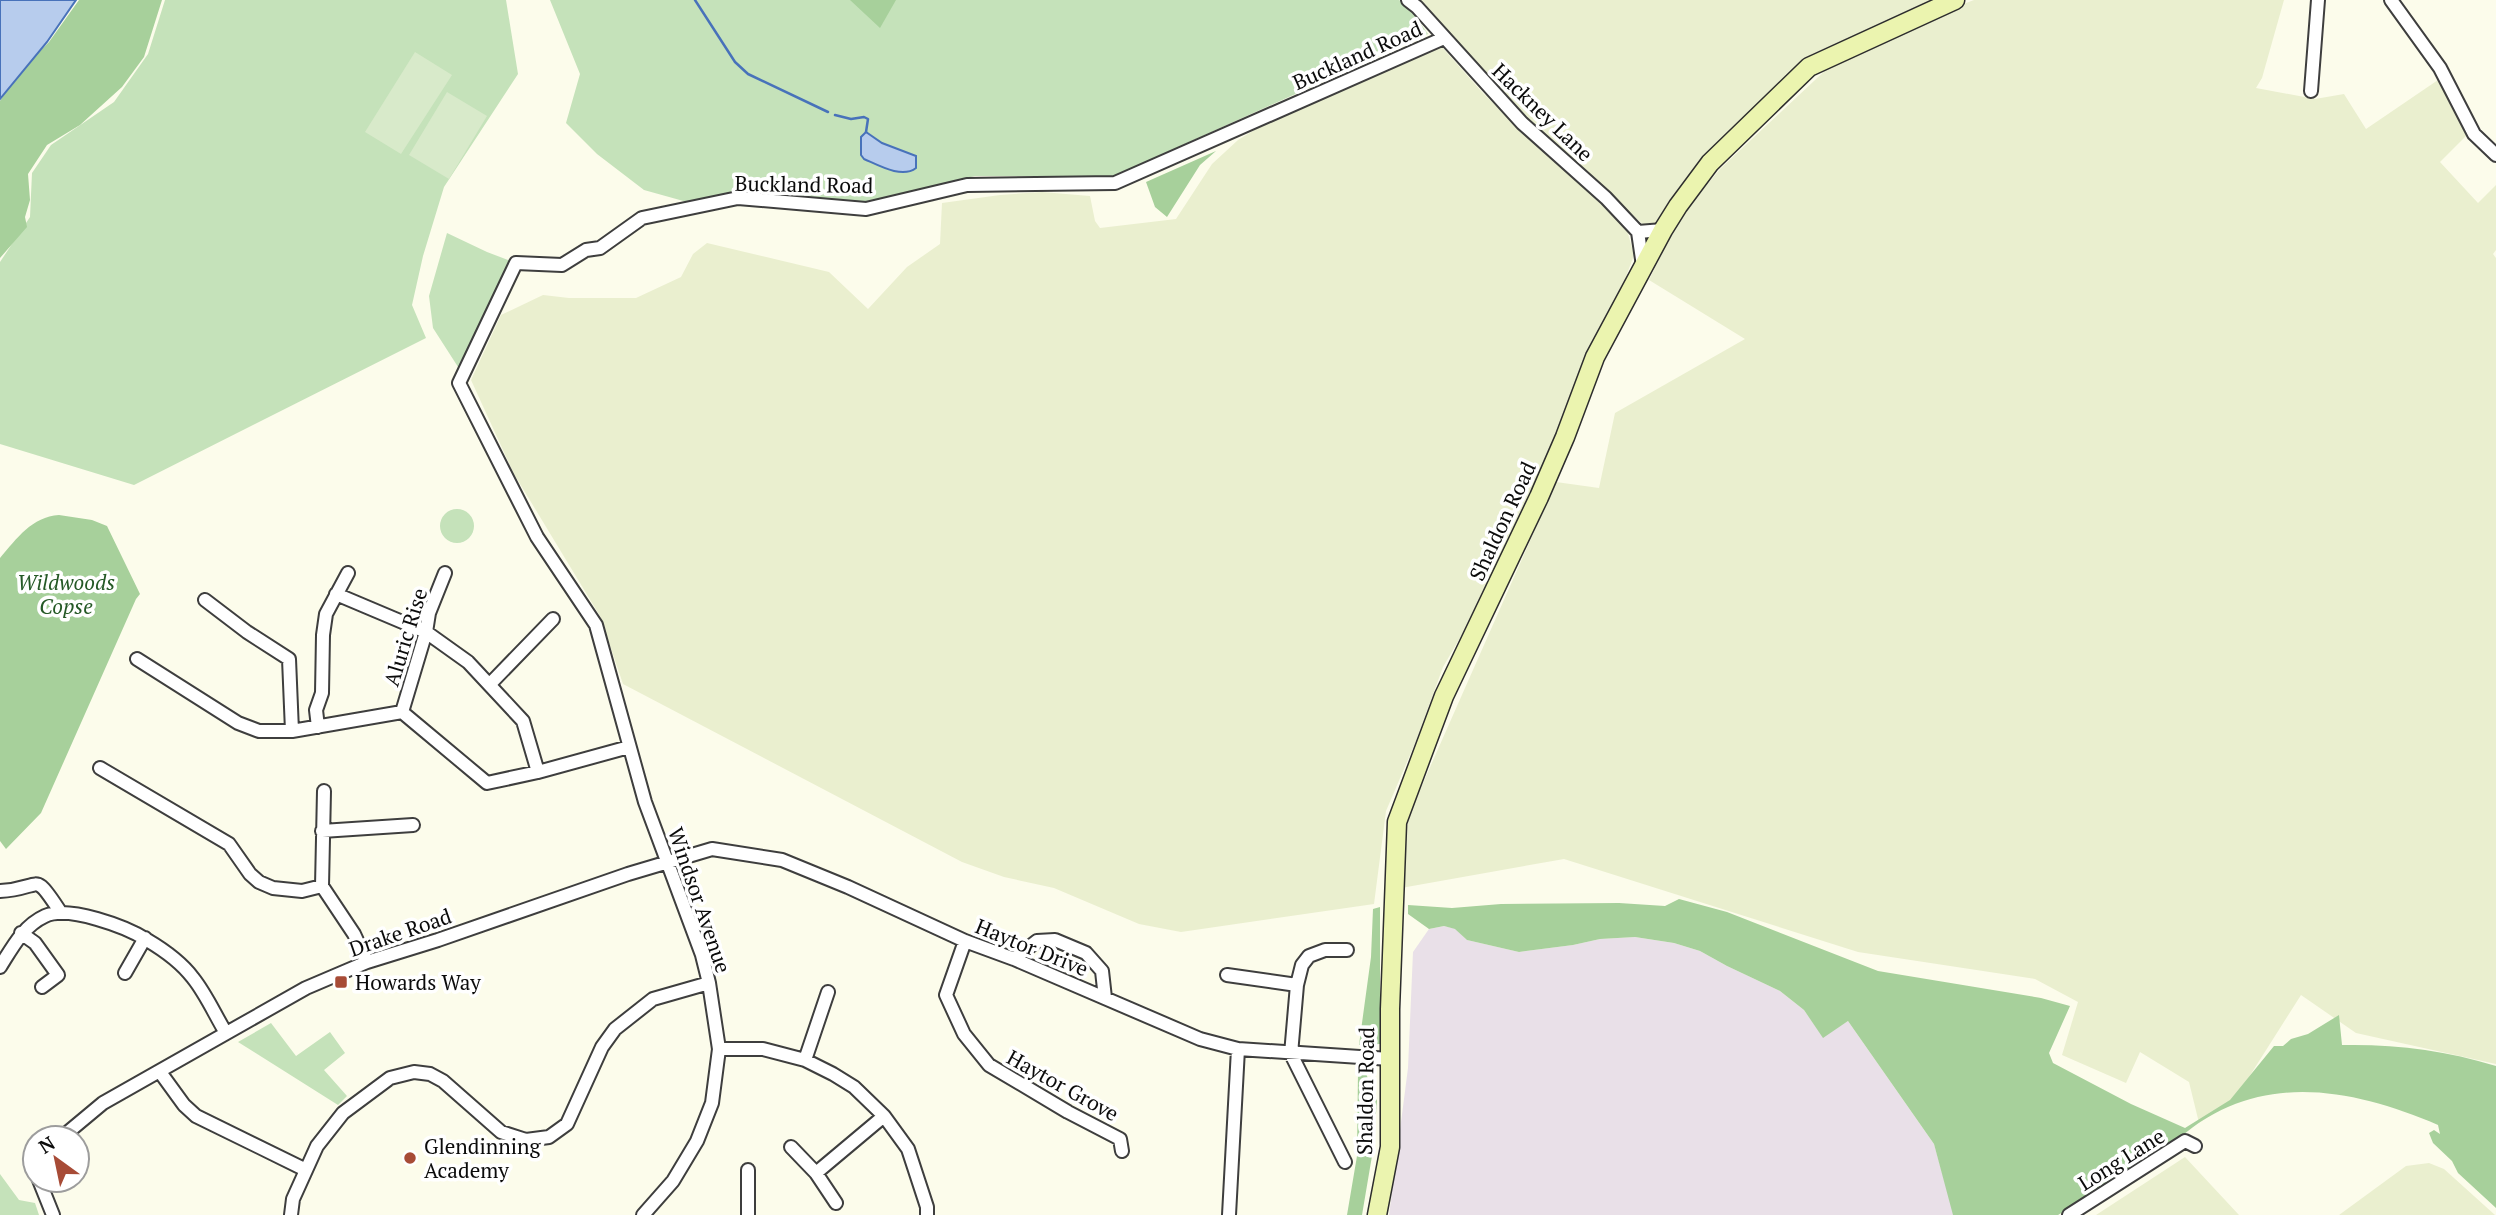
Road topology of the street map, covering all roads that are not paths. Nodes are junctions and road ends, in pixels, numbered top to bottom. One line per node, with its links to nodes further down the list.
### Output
1 (1408, 0): 5 (street, Hackney Lane)
2 (1955, 0): 8 (street, Shaldon Road)
3 (2318, 0): 6 (street)
4 (2391, 0): 7 (street)
5 (1444, 38): 9 (street, Hackney Lane); 22 (street, Buckland Road)
6 (2311, 90)
7 (2496, 155)
8 (1663, 230): 9 (street); 10 (street, Shaldon Road)
9 (1638, 232): 10 (street)
10 (1643, 267): 50 (street, Shaldon Road)
11 (348, 573): 13 (street)
12 (445, 573): 16 (street, Aluric Rise)
13 (336, 594): 16 (street); 20 (street)
14 (205, 600): 21 (street)
15 (553, 619): 18 (street)
16 (426, 632): 18 (street); 19 (street, Aluric Rise)
17 (137, 659): 21 (street)
18 (490, 684): 24 (street)
19 (402, 712): 20 (street); 24 (street)
20 (318, 727): 21 (street)
21 (292, 731)
22 (629, 747): 24 (street); 28 (street, Windsor Avenue)
23 (100, 768): 29 (street)
24 (538, 772)
25 (324, 791): 27 (street)
26 (413, 825): 27 (street)
27 (322, 831): 29 (street)
28 (667, 862): 34 (street, Haytor Drive); 37 (street, Drake Road); 41 (street, Windsor Avenue)
29 (322, 886): 37 (street)
30 (0, 891): 31 (street)
31 (61, 913): 32 (street); 33 (street)
32 (21, 933): 38 (street); 43 (street)
33 (145, 938): 39 (street); 46 (street)
34 (965, 941): 36 (street, Haytor Drive); 57 (street, Haytor Grove)
35 (1347, 950): 42 (street)
36 (1014, 959): 45 (street, Haytor Drive); 45 (street)
37 (367, 962): 46 (street, Drake Road)
38 (0, 967)
39 (125, 973)
40 (1227, 975): 42 (street)
41 (709, 983): 47 (street, Windsor Avenue); 59 (street)
42 (1297, 985): 49 (street)
43 (42, 987)
44 (828, 992): 51 (street)
45 (1105, 998): 48 (street, Haytor Drive)
46 (226, 1033): 52 (street, Drake Road)
47 (719, 1049): 51 (street); 64 (street, Windsor Avenue)
48 (1238, 1049): 49 (street, Haytor Drive); 69 (street)
49 (1290, 1054): 50 (street, Haytor Drive); 58 (street)
50 (1390, 1059): 70 (street, Shaldon Road)
51 (805, 1060): 53 (street)
52 (160, 1072): 54 (street, Drake Road); 59 (street)
53 (884, 1116): 61 (street); 68 (street)
54 (78, 1124)
55 (2195, 1146): 71 (street, Long Lane)
56 (791, 1147): 61 (street)
57 (1122, 1151)
58 (1346, 1162)
59 (304, 1169): 66 (street)
60 (748, 1170): 67 (street)
61 (816, 1173): 63 (street)
62 (45, 1194): 65 (street)
63 (836, 1202)
64 (649, 1213)
65 (53, 1215)
66 (291, 1215)
67 (748, 1215)
68 (927, 1215)
69 (1229, 1215)
70 (1377, 1215)
71 (2069, 1215)

